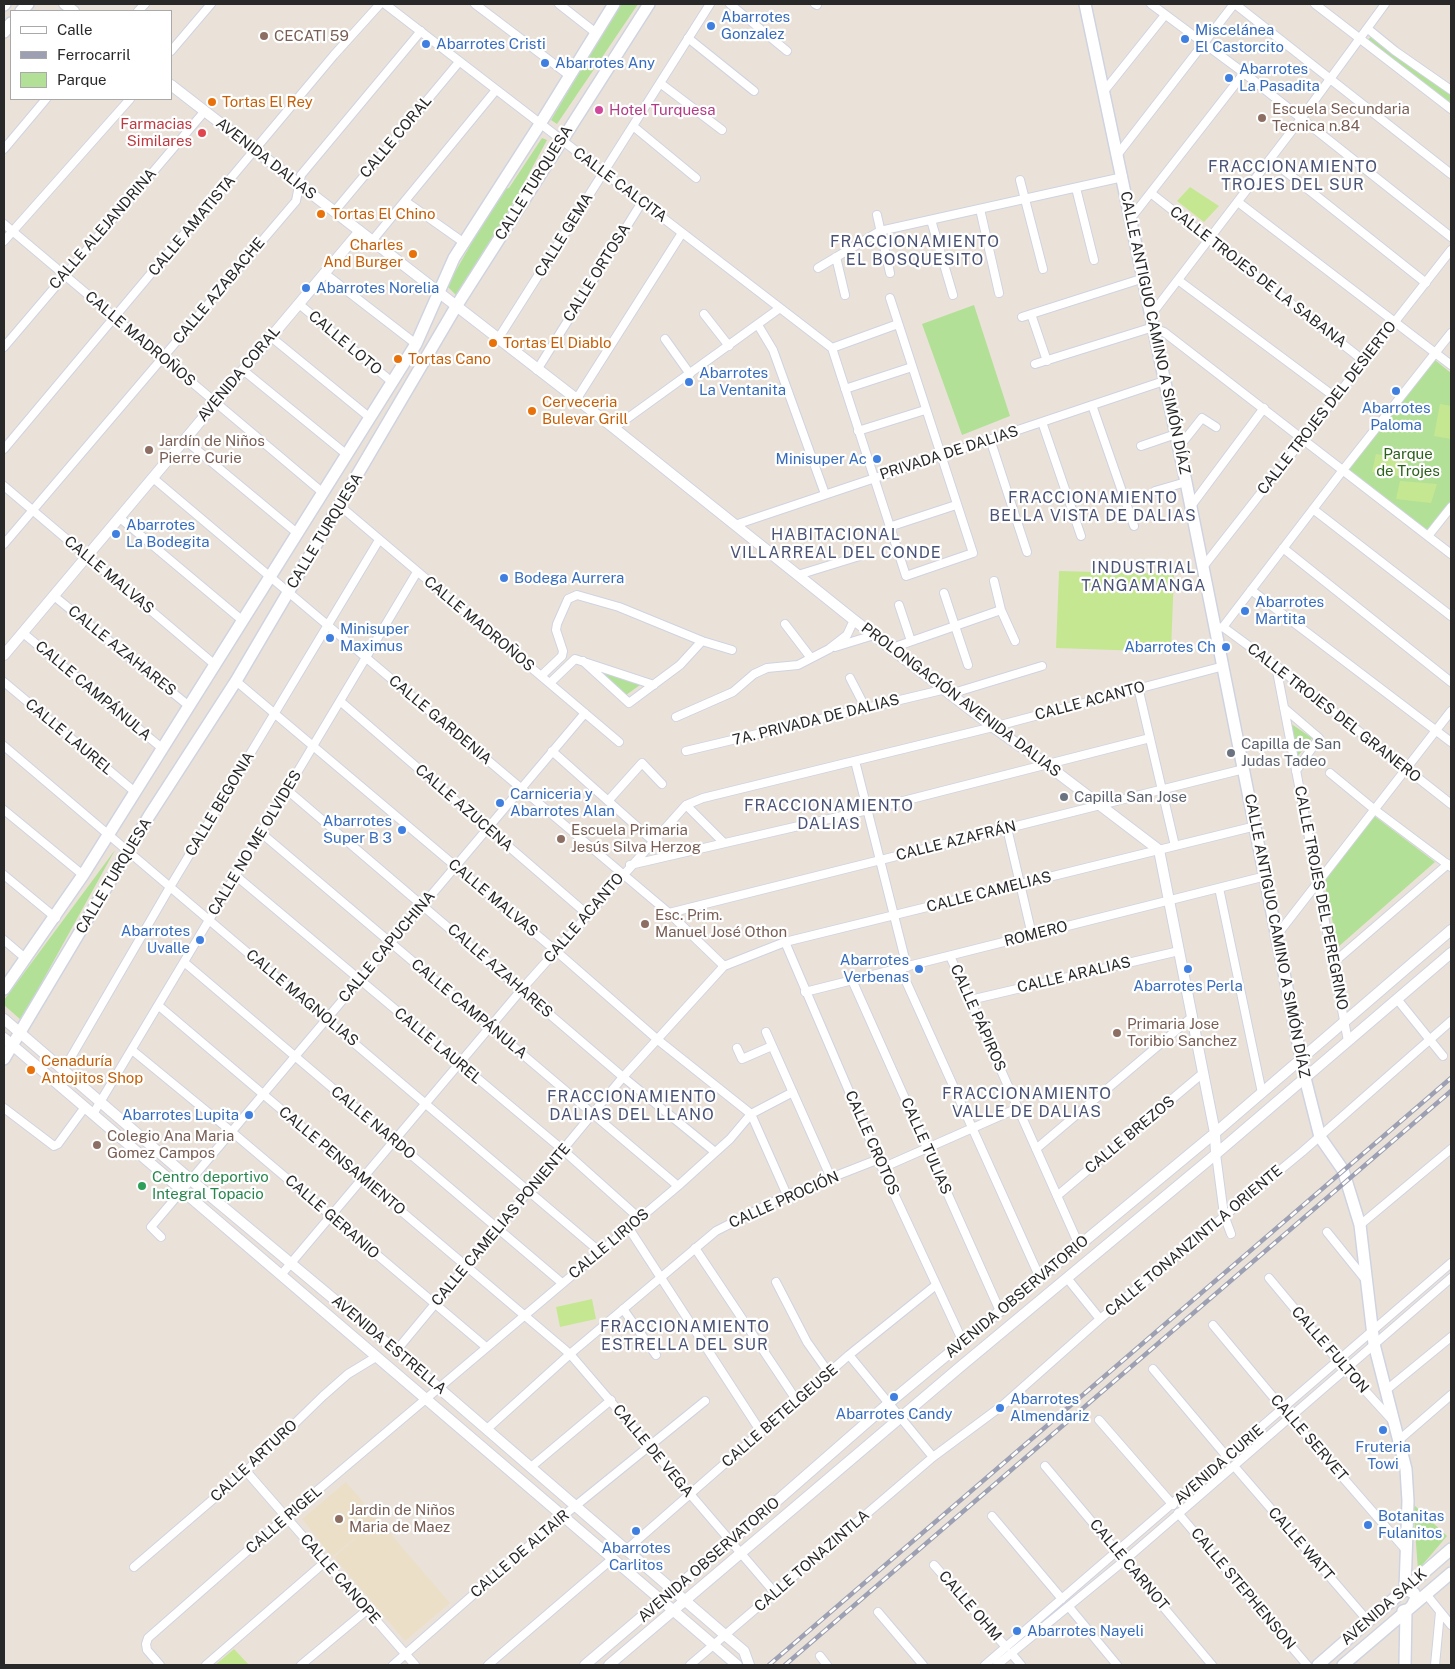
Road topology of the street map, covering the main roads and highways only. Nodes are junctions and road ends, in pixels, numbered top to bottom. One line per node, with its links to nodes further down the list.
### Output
1 (614, 4): 4 (main road, CALLE TURQUESA)
2 (649, 4): 5 (main road, CALLE TURQUESA)
3 (1085, 4): 9 (main road, CALLE ANTIGUO CAMINO A SIMÓN DÍAZ)
4 (4, 989)
5 (8, 1042): 6 (main road, CALLE TURQUESA)
6 (4, 1059)
7 (1451, 1550): 9 (main road, AVENIDA SALK)
8 (1451, 1573): 10 (main road, AVENIDA SALK)
9 (1401, 1593): 10 (main road); 10 (main road); 11 (main road, AVENIDA SALK)
10 (1409, 1608): 12 (main road, AVENIDA SALK); 13 (main road)
11 (1318, 1665)
12 (1343, 1665)
13 (1405, 1665)

